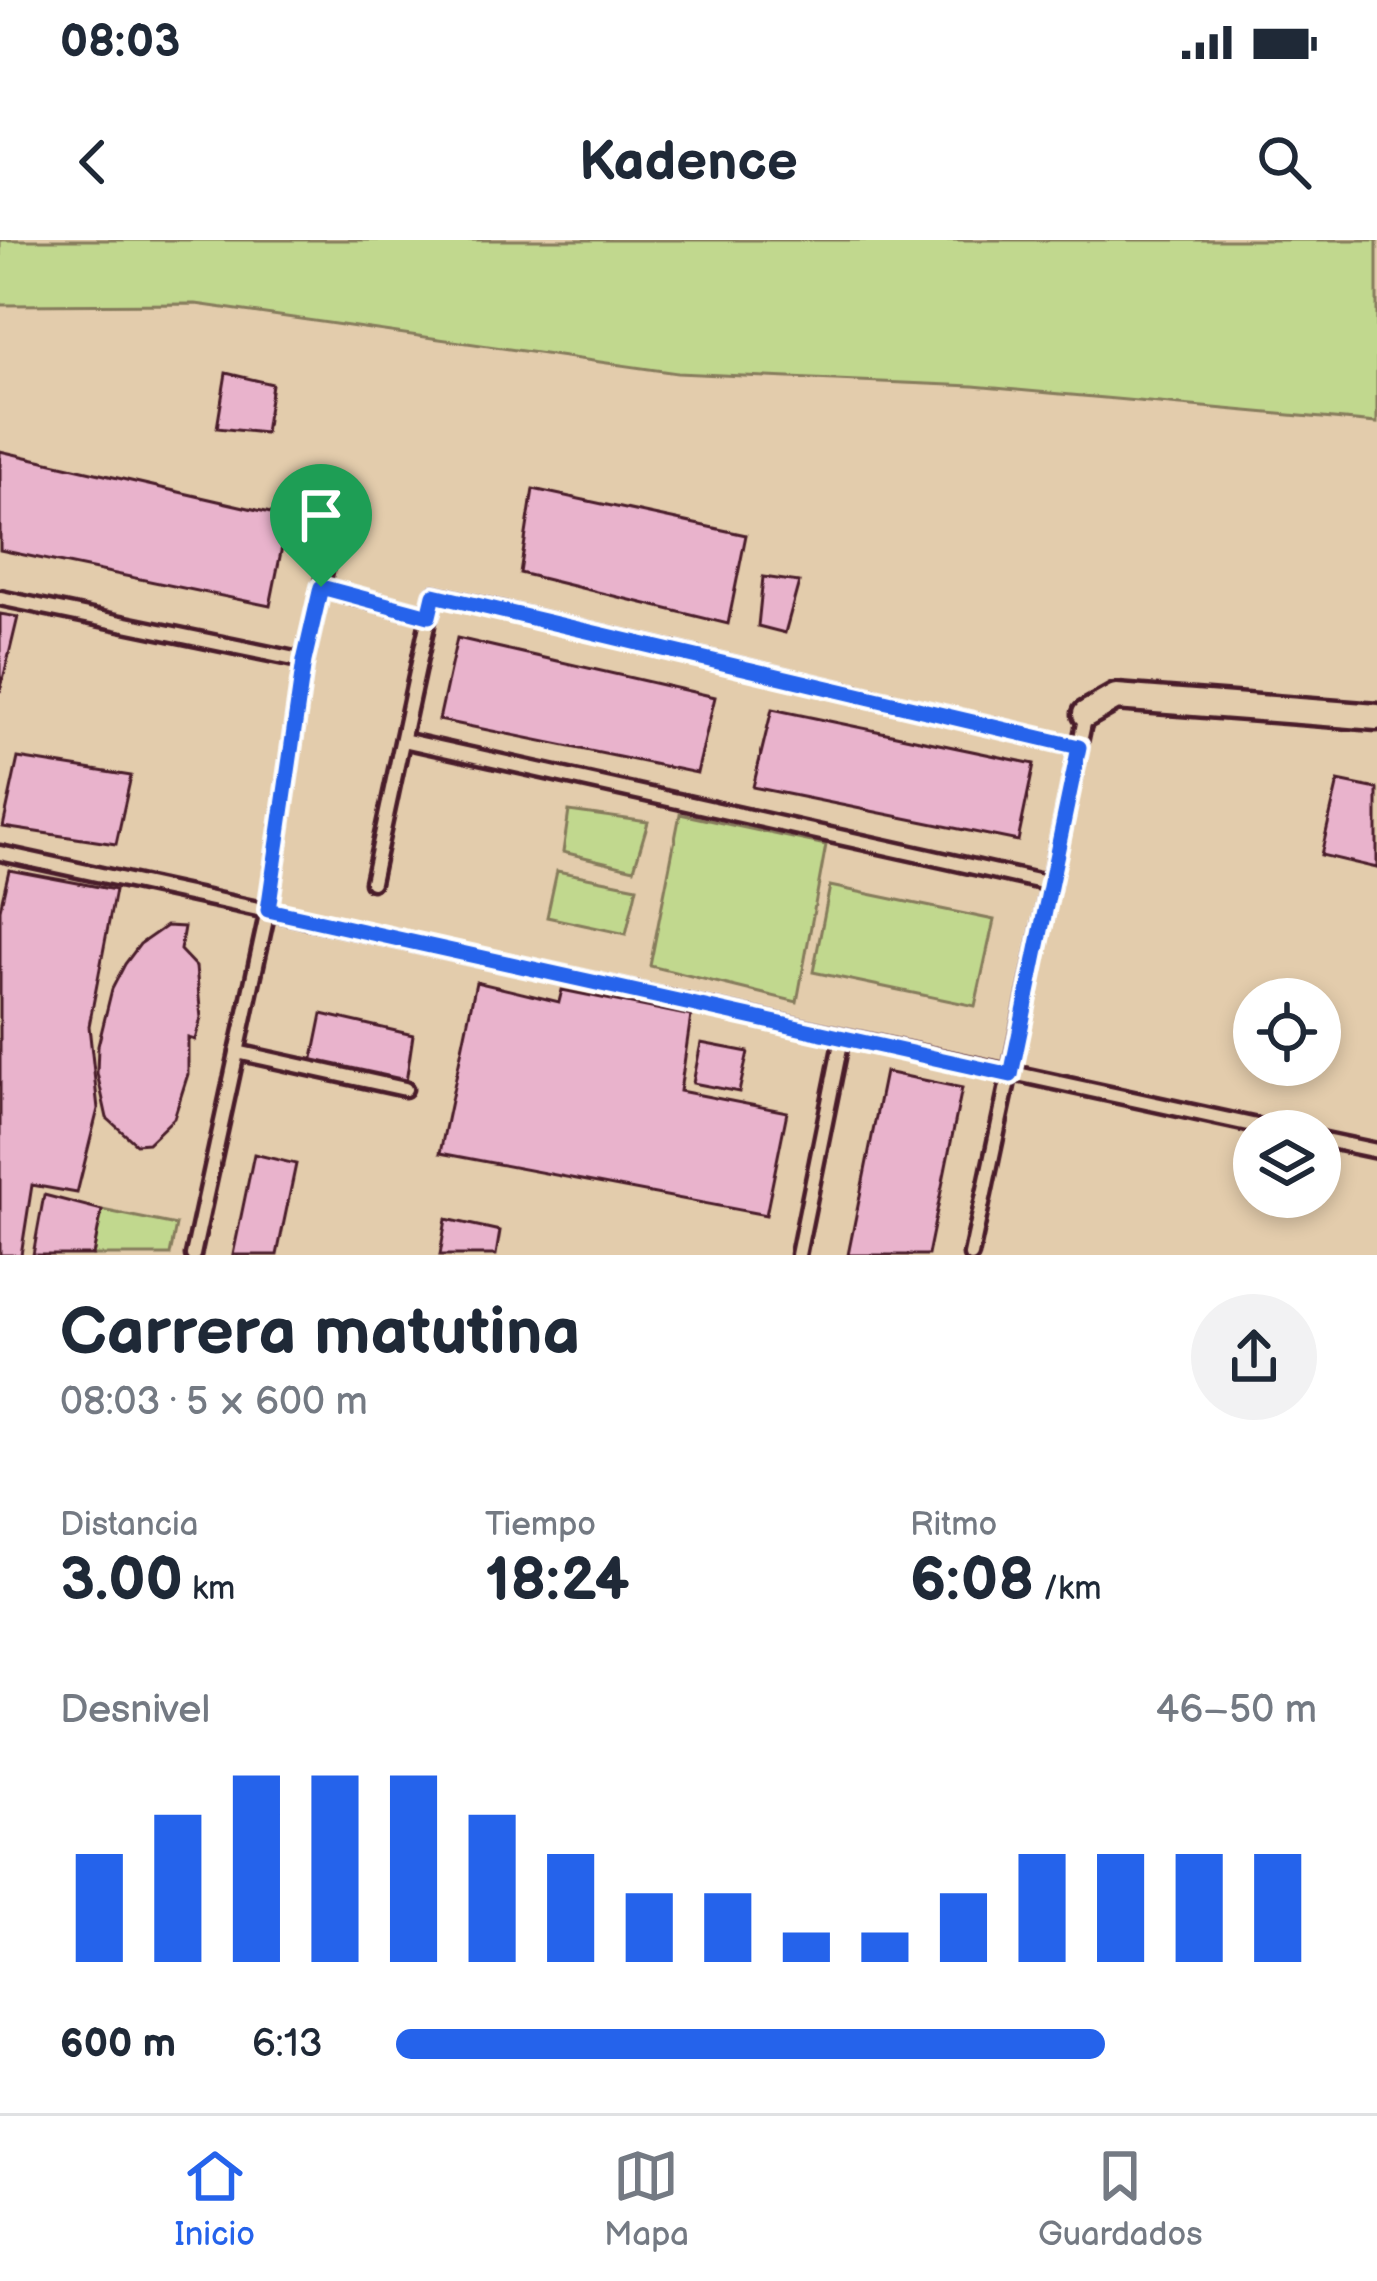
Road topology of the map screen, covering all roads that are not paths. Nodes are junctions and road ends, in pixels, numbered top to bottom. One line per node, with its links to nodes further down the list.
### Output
1 (340, 506): 2 (lane)
2 (321, 587): 4 (lane); 5 (lane)
3 (0, 598): 5 (lane)
4 (429, 616): 8 (lane); 9 (lane)
5 (304, 661): 13 (lane)
6 (1085, 714): 7 (street); 9 (lane)
7 (1377, 717)
8 (403, 740): 11 (lane); 12 (lane)
9 (1079, 747): 12 (lane)
10 (0, 853): 13 (lane)
11 (372, 882)
12 (1051, 884): 16 (lane)
13 (268, 910): 14 (lane); 15 (lane)
14 (842, 1038): 16 (lane); 22 (lane)
15 (237, 1052): 17 (lane); 21 (lane)
16 (1011, 1075): 18 (lane); 23 (lane)
17 (405, 1089)
18 (1233, 1121)
19 (1341, 1143): 20 (lane)
20 (1377, 1151)
21 (193, 1255)
22 (798, 1255)
23 (971, 1255)

